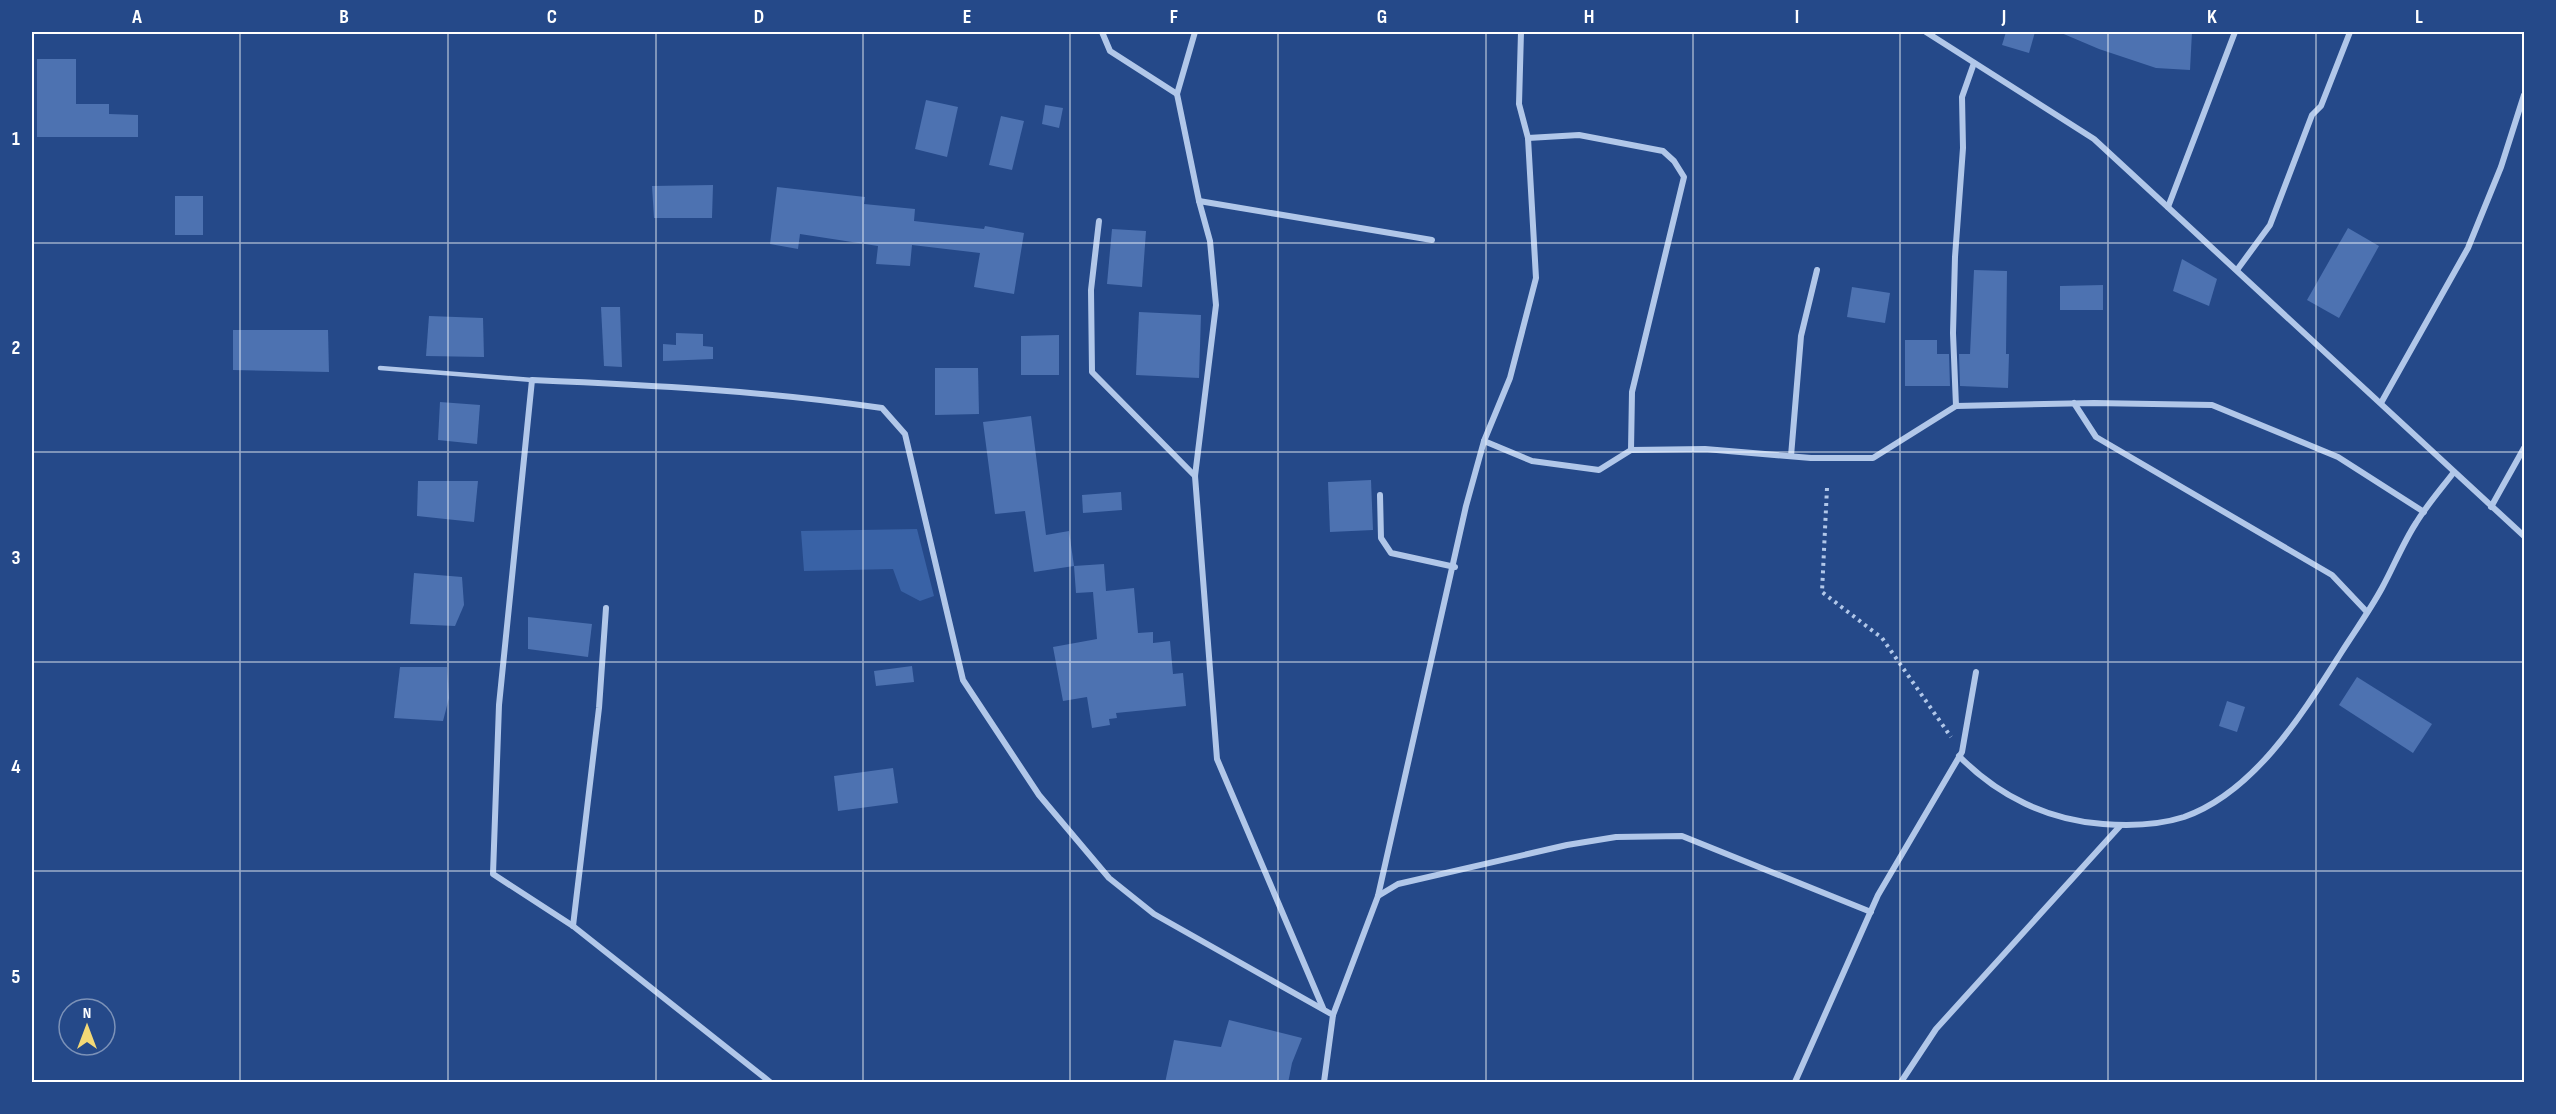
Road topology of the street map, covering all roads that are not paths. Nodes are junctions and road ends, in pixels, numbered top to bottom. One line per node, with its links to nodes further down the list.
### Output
1 (1102, 32): 8 (street)
2 (1195, 32): 8 (street)
3 (1521, 32): 10 (street)
4 (1926, 32): 7 (street)
5 (2235, 32): 12 (street)
6 (2349, 32): 16 (street)
7 (1974, 63): 12 (street); 21 (street)
8 (1177, 94): 11 (street)
9 (2524, 95): 20 (street)
10 (1528, 138): 22 (street); 24 (street)
11 (1199, 201): 14 (street); 27 (street)
12 (2168, 207): 16 (street)
13 (1099, 221): 27 (street)
14 (1432, 240)
15 (1816, 270): 25 (street)
16 (2237, 270): 20 (street)
17 (380, 368): 18 (lane)
18 (532, 380): 40 (street); 41 (street)
19 (2074, 403): 21 (street); 30 (street); 34 (street)
20 (2381, 403): 26 (street)
21 (1956, 406): 25 (street)
22 (1484, 441): 24 (street); 32 (street)
23 (2524, 448): 29 (street)
24 (1631, 450): 25 (street)
25 (1791, 456)
26 (2454, 472): 29 (street); 30 (street)
27 (1195, 476): 41 (street)
28 (1380, 495): 32 (street)
29 (2491, 507): 31 (street)
30 (2424, 512): 34 (street)
31 (2524, 536)
32 (1455, 567): 38 (street)
33 (606, 608): 40 (street)
34 (2367, 612): 37 (street)
35 (1976, 672): 36 (street)
36 (1961, 754): 37 (street); 39 (street)
37 (2120, 826): 46 (street)
38 (1378, 896): 39 (street); 42 (street)
39 (1871, 912): 45 (street)
40 (573, 926): 43 (street)
41 (1323, 1009): 42 (street)
42 (1333, 1015): 44 (street)
43 (770, 1083)
44 (1324, 1083)
45 (1796, 1083)
46 (1901, 1083)

